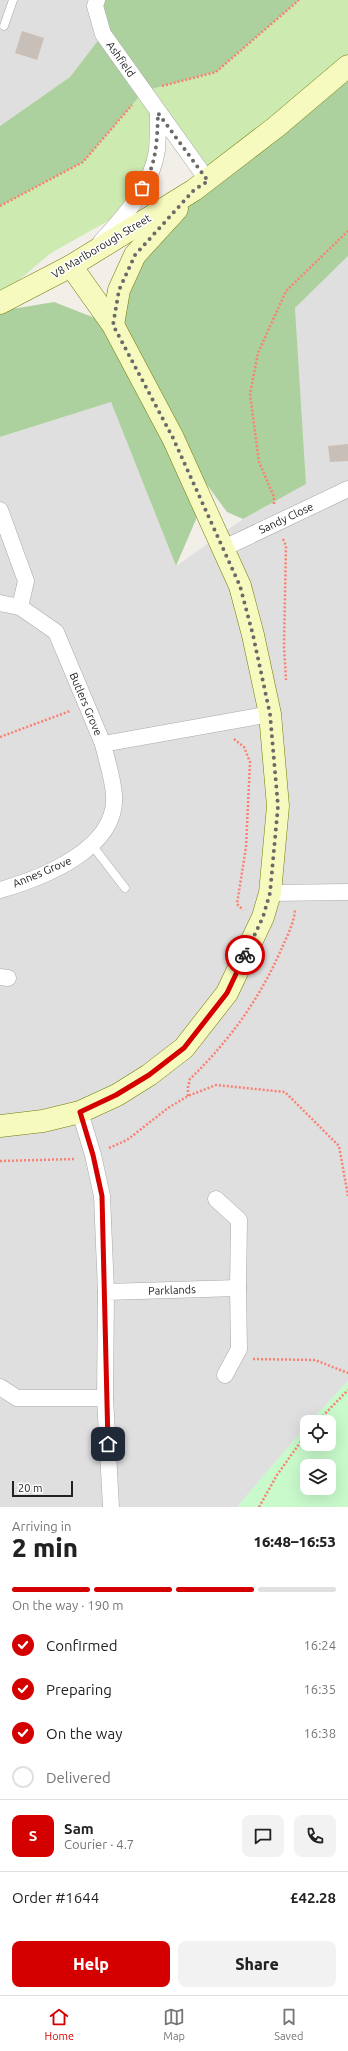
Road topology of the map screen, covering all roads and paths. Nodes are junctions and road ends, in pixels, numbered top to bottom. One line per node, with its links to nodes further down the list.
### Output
1 (12, 0): 3 (lane)
2 (97, 0): 5 (street, Ashfield)
3 (4, 26)
4 (348, 66): 6 (street, V8 Marlborough Street)
5 (158, 113): 6 (street, Ashfield); 8 (street)
6 (201, 185): 8 (street, V8 Marlborough Street); 11 (street)
7 (348, 231): 14 (path)
8 (90, 254): 9 (street, V8 Marlborough Street)
9 (71, 266): 10 (street, V8 Marlborough Street); 11 (street)
10 (0, 303)
11 (113, 325): 15 (street)
12 (348, 489): 14 (street, Sandy Close)
13 (0, 510): 17 (street)
14 (276, 523): 15 (street, Sandy Close); 18 (path)
15 (224, 548): 20 (street)
16 (0, 603): 17 (street, Butlers Grove)
17 (20, 607): 19 (street, Butlers Grove)
18 (286, 682)
19 (87, 704): 22 (path); 23 (street, Butlers Grove)
20 (270, 714): 21 (street, Butlers Grove); 28 (street)
21 (215, 723): 23 (street, Butlers Grove); 29 (path)
22 (0, 737)
23 (103, 744): 24 (street, Annes Grove)
24 (92, 845): 25 (lane); 26 (street, Annes Grove)
25 (125, 888)
26 (0, 890)
27 (348, 892): 28 (street)
28 (270, 893): 29 (street)
29 (263, 917): 30 (street)
30 (80, 1112): 31 (street); 32 (street)
31 (0, 1126)
32 (93, 1155): 33 (path); 34 (path); 37 (street)
33 (0, 1161)
34 (348, 1196)
35 (216, 1199): 36 (street)
36 (238, 1288): 37 (street, Parklands); 38 (street)
37 (106, 1292): 43 (street)
38 (234, 1359): 39 (path); 40 (street)
39 (348, 1373)
40 (225, 1375)
41 (0, 1387): 43 (street)
42 (348, 1390): 44 (path)
43 (105, 1398): 46 (street)
44 (324, 1415)
45 (300, 1443): 47 (path)
46 (111, 1507)
47 (259, 1507)

